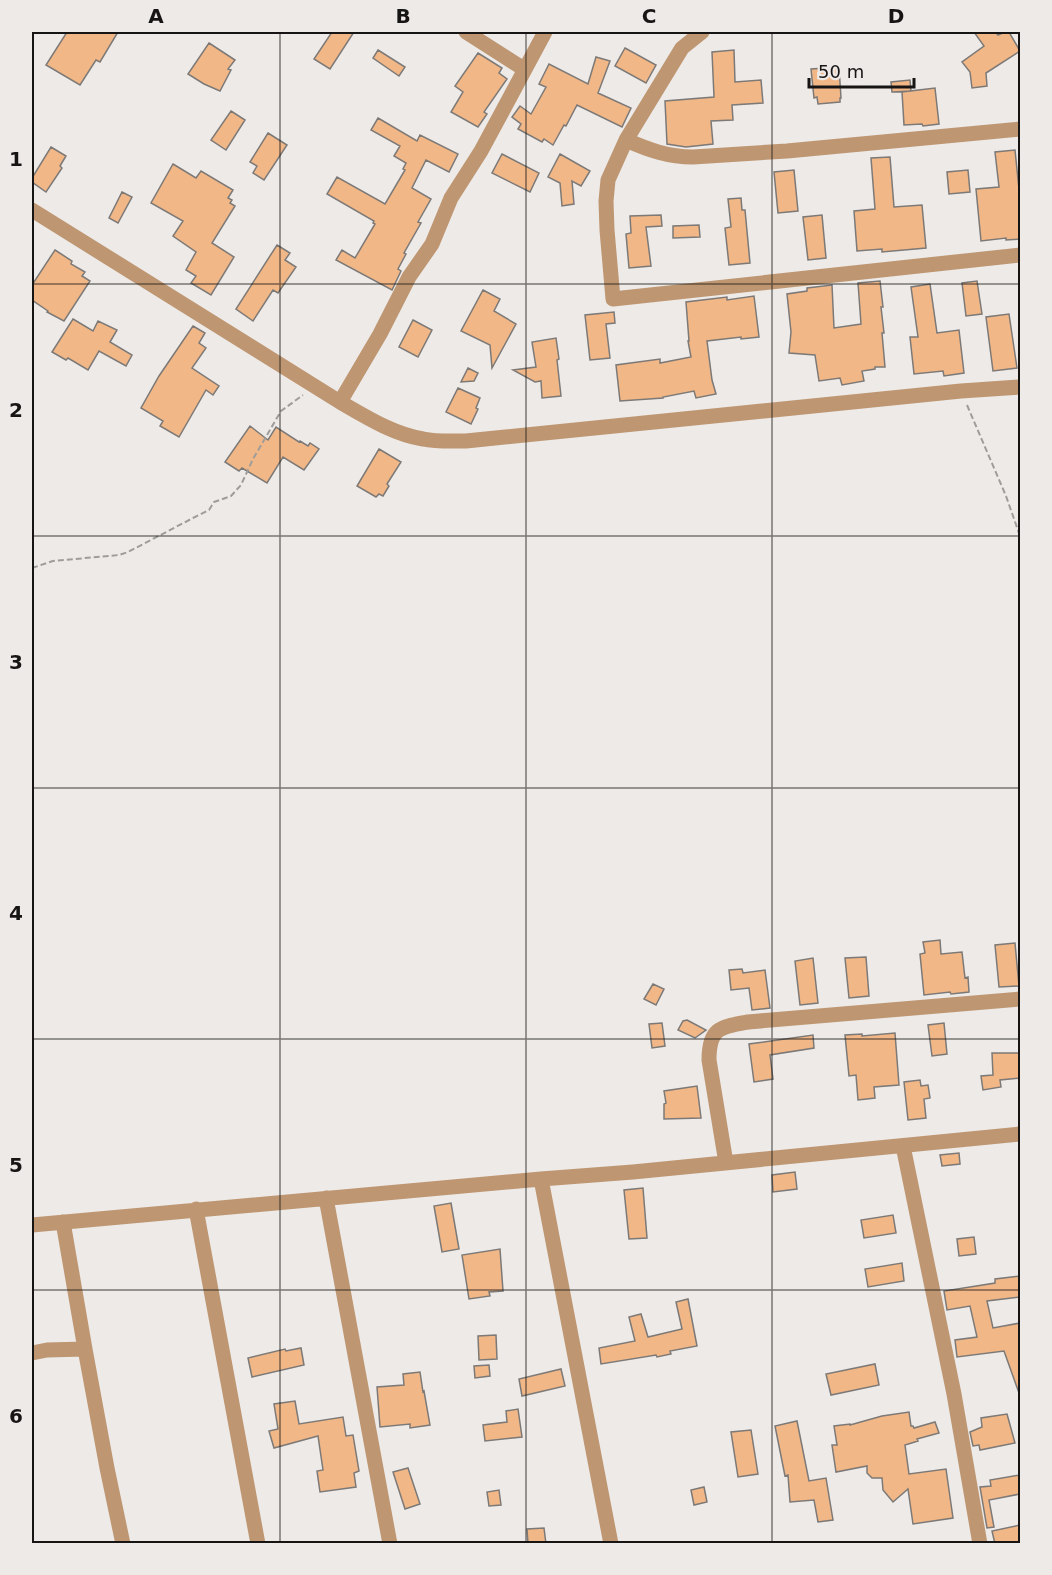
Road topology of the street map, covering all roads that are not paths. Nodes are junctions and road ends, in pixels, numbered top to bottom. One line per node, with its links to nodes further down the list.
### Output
1 (466, 32): 4 (street)
2 (545, 32): 4 (street)
3 (702, 32): 6 (street)
4 (524, 69): 10 (street)
5 (1020, 129): 6 (street)
6 (626, 140): 8 (street)
7 (32, 210): 10 (street)
8 (1020, 255)
9 (1020, 387): 10 (street)
10 (340, 402)
11 (1020, 999): 14 (street)
12 (1020, 1134): 13 (street)
13 (903, 1146): 14 (street); 26 (street)
14 (726, 1163): 15 (street)
15 (541, 1179): 16 (street); 25 (street)
16 (326, 1198): 17 (street); 24 (street)
17 (196, 1209): 18 (street); 23 (street)
18 (63, 1222): 19 (street); 20 (street)
19 (32, 1225)
20 (86, 1349): 21 (street); 22 (street)
21 (32, 1353)
22 (123, 1544)
23 (258, 1544)
24 (390, 1544)
25 (611, 1544)
26 (980, 1544)

